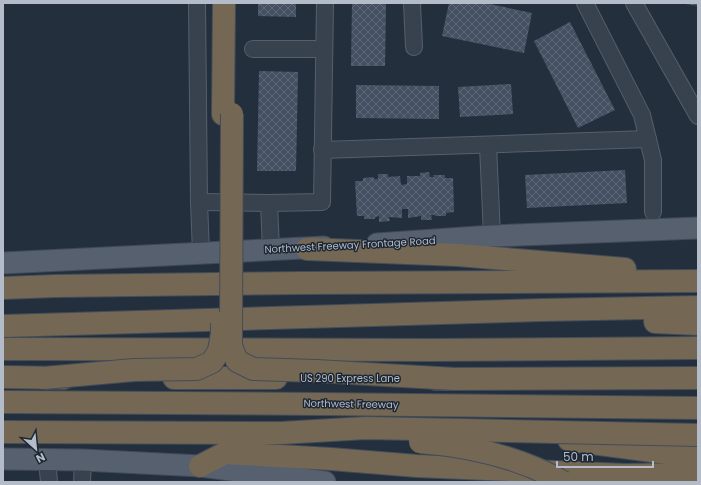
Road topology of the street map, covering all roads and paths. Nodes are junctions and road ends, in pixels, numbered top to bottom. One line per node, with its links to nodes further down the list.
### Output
1 (197, 3): 16 (street)
2 (224, 3): 11 (highway)
3 (232, 3): 11 (highway)
4 (325, 3): 10 (street)
5 (412, 3): 8 (street)
6 (585, 3): 13 (street)
7 (634, 3): 12 (street)
8 (414, 47)
9 (253, 49): 10 (street)
10 (324, 49): 15 (street)
11 (228, 114): 35 (highway, bridge); 37 (highway, bridge)
12 (698, 116)
13 (648, 139): 14 (street); 18 (street)
14 (488, 144): 15 (street); 20 (street)
15 (322, 150): 17 (street)
16 (199, 202): 17 (street); 23 (street)
17 (269, 204): 22 (street)
18 (653, 212)
19 (698, 228): 20 (main road, Northwest Freeway Frontage Road)
20 (492, 236): 21 (main road, Northwest Freeway Frontage Road)
21 (307, 249): 22 (main road, Northwest Freeway Frontage Road); 25 (highway)
22 (270, 250): 23 (main road, Northwest Freeway Frontage Road)
23 (201, 253): 24 (main road, Northwest Freeway Frontage Road)
24 (3, 263)
25 (698, 274)
26 (698, 281): 27 (highway)
27 (3, 288)
28 (698, 307): 29 (highway)
29 (542, 310): 30 (highway); 31 (highway)
30 (698, 324)
31 (3, 326)
32 (698, 348): 33 (highway)
33 (3, 349)
34 (3, 377): 35 (highway, US 290 Express Lane)
35 (44, 378): 37 (highway, US 290 Express Lane, bridge)
36 (698, 378): 37 (highway, US 290 Express Lane)
37 (454, 379)
38 (3, 402): 39 (highway, Northwest Freeway)
39 (320, 404): 40 (highway, Northwest Freeway); 44 (highway)
40 (698, 408)
41 (3, 432): 42 (highway)
42 (281, 433): 43 (highway, bridge); 53 (highway, bridge)
43 (698, 435)
44 (698, 457)
45 (3, 459): 46 (main road)
46 (47, 459): 47 (main road); 50 (street)
47 (82, 460): 48 (main road); 51 (street)
48 (200, 466): 49 (highway); 52 (main road)
49 (698, 474)
50 (49, 482)
51 (82, 482)
52 (325, 482)
53 (563, 482)

